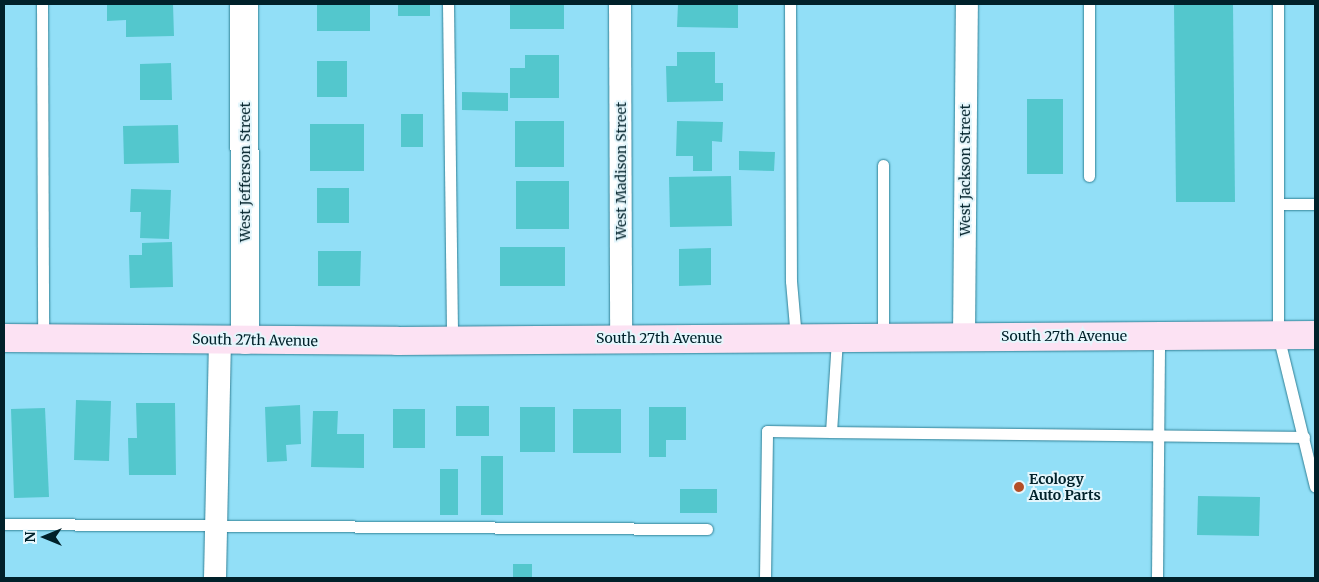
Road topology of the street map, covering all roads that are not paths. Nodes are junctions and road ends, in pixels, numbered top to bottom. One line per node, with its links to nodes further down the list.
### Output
1 (42, 4): 18 (lane)
2 (244, 4): 23 (street, West Jefferson Street)
3 (448, 4): 24 (lane)
4 (620, 4): 19 (street, West Madison Street)
5 (790, 4): 20 (lane)
6 (967, 4): 16 (street, West Jackson Street)
7 (1088, 4): 10 (lane)
8 (1278, 4): 11 (lane)
9 (883, 165): 22 (lane)
10 (1089, 176)
11 (1279, 204): 12 (lane); 13 (lane)
12 (1315, 204)
13 (1278, 335): 14 (main road, South 27th Avenue); 15 (main road, South 27th Avenue); 27 (lane)
14 (1315, 335)
15 (1159, 336): 16 (main road, South 27th Avenue); 26 (lane)
16 (964, 337): 22 (main road, South 27th Avenue)
17 (4, 338): 18 (main road, South 27th Avenue)
18 (43, 338): 23 (main road, South 27th Avenue)
19 (621, 338): 20 (main road, South 27th Avenue); 24 (main road, South 27th Avenue)
20 (796, 338): 21 (main road, South 27th Avenue)
21 (837, 338): 22 (main road, South 27th Avenue); 25 (lane)
22 (882, 338)
23 (233, 340): 24 (main road, South 27th Avenue); 30 (street, West Jefferson Street)
24 (452, 341)
25 (832, 432): 26 (lane); 33 (lane)
26 (1158, 437): 27 (lane); 34 (lane)
27 (1304, 437): 28 (lane)
28 (1315, 486)
29 (4, 524): 30 (lane)
30 (216, 524): 31 (lane); 32 (street, West Jefferson Street)
31 (707, 529)
32 (215, 578)
33 (765, 578)
34 (1157, 578)

